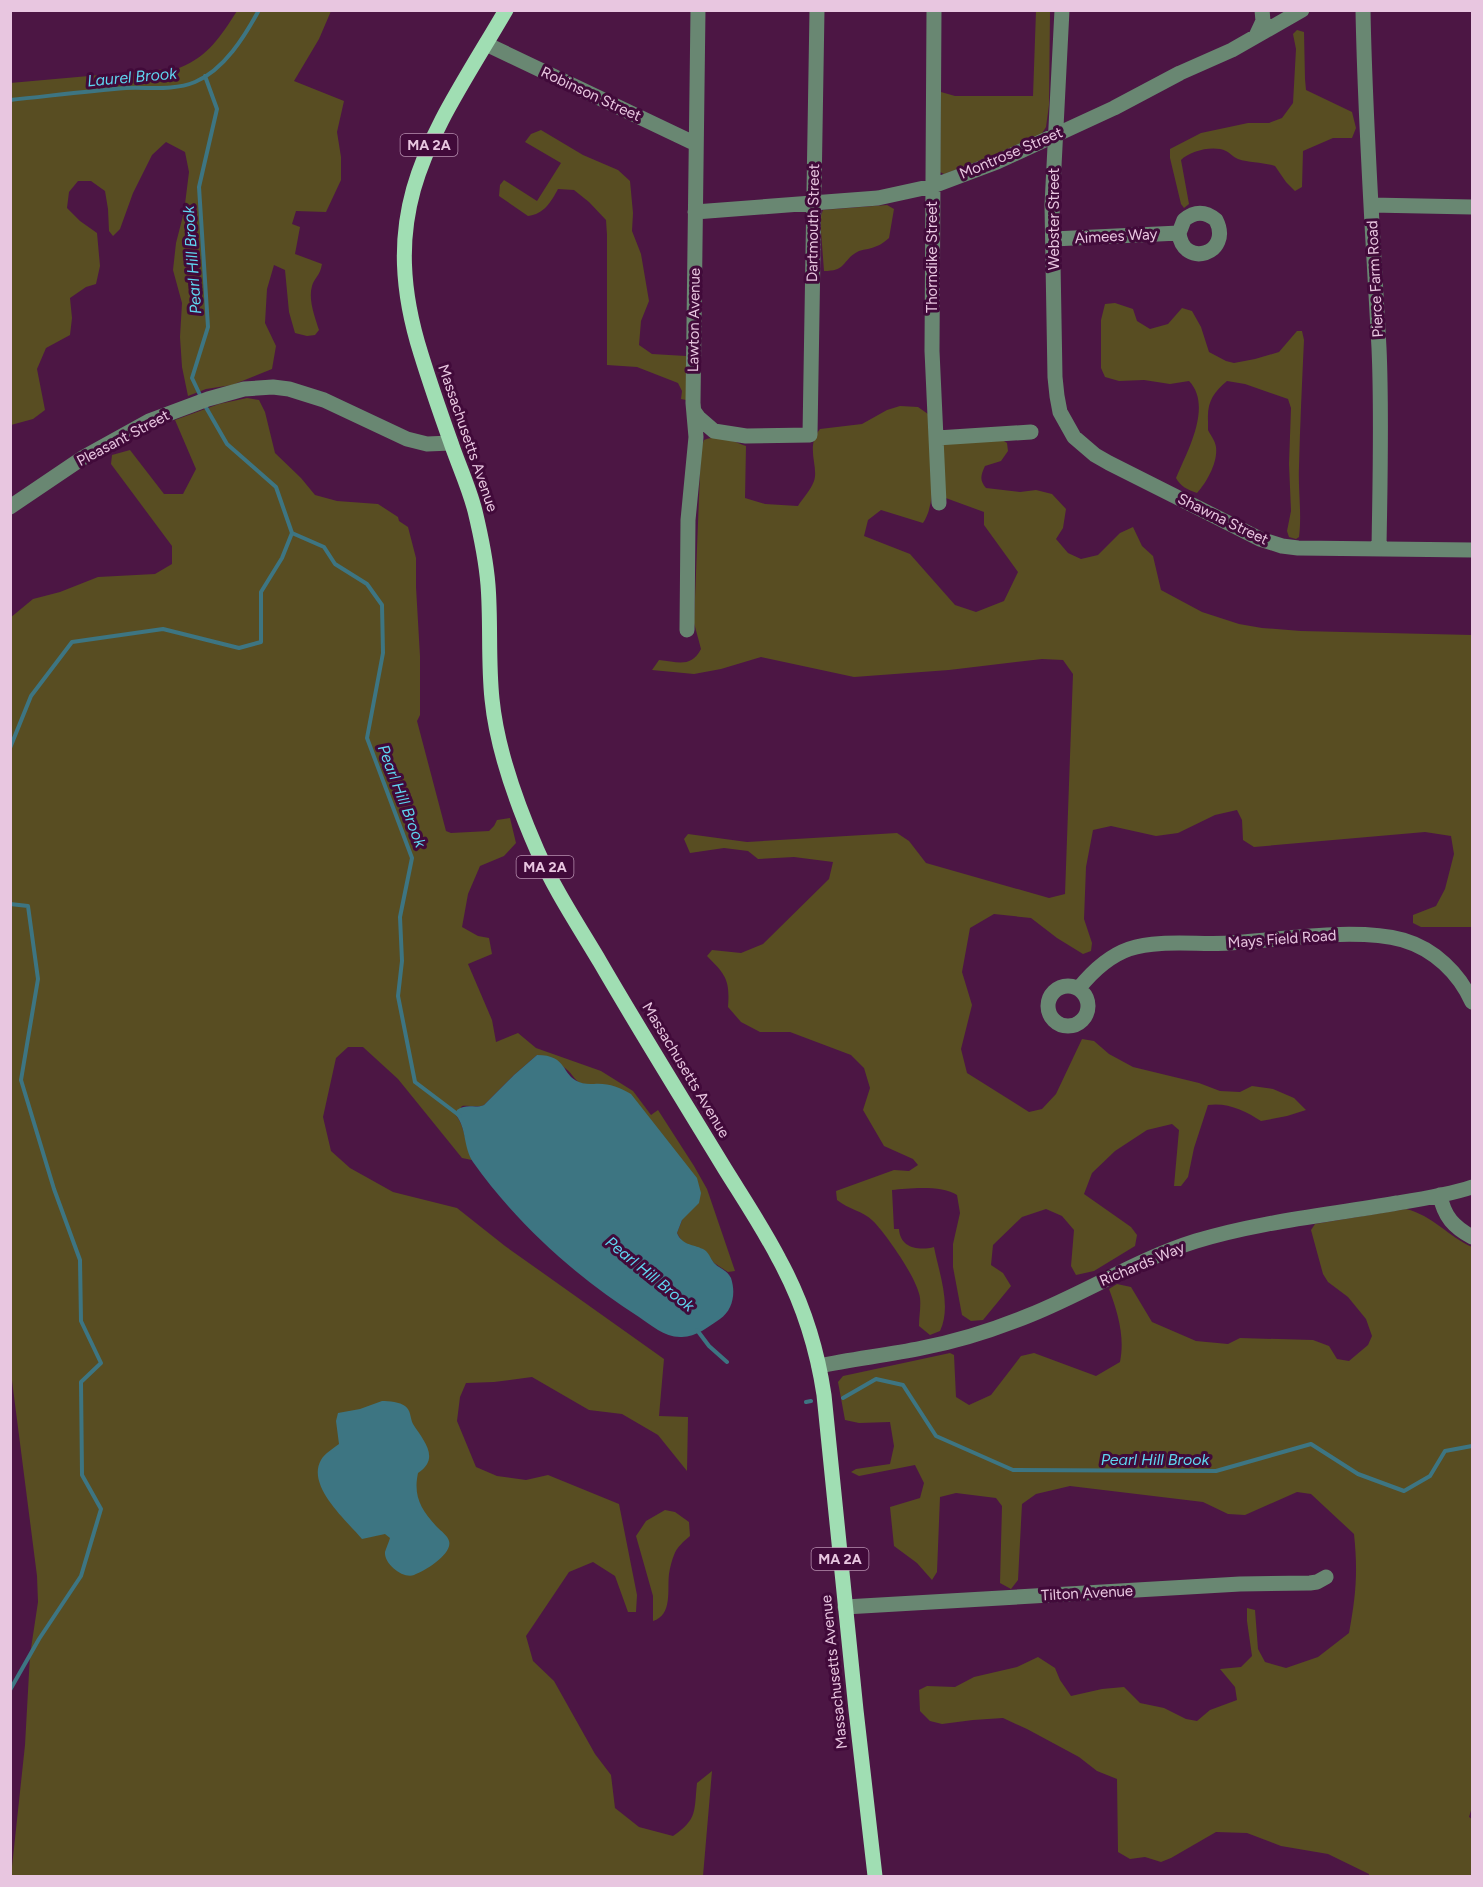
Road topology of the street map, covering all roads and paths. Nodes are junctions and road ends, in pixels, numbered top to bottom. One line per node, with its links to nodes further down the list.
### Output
1 (506, 10): 10 (main road, MA 2A)
2 (698, 10): 12 (street, Lawton Avenue)
3 (817, 10): 14 (street, Dartmouth Street)
4 (934, 10): 13 (street, Thorndike Street)
5 (1062, 10): 11 (street, Webster Street)
6 (1262, 10): 9 (street)
7 (1302, 10): 9 (street, Montrose Street)
8 (1363, 10): 15 (street, Pierce Farm Road)
9 (1256, 36): 11 (street, Montrose Street)
10 (486, 44): 12 (street, Robinson Street); 24 (main road, Massachusetts Avenue / MA 2A)
11 (1055, 136): 13 (street, Montrose Street); 19 (street, Webster Street)
12 (696, 144): 17 (street, Lawton Avenue)
13 (933, 186): 14 (street, Montrose Street); 23 (street, Thorndike Street)
14 (813, 204): 17 (street, Montrose Street); 20 (street, Dartmouth Street)
15 (1371, 205): 16 (street); 27 (street, Pierce Farm Road)
16 (1473, 207)
17 (695, 212): 20 (street, Lawton Avenue)
18 (1179, 232): 19 (street, Aimees Way)
19 (1053, 239): 21 (street, Webster Street)
20 (694, 411): 29 (street, Lawton Avenue)
21 (1067, 426): 27 (street, Shawna Street)
22 (1031, 432): 23 (street)
23 (937, 438): 25 (street, Thorndike Street)
24 (451, 442): 26 (street, Pleasant Street); 35 (main road, Massachusetts Avenue / MA 2A)
25 (939, 503)
26 (10, 507)
27 (1379, 548): 28 (street, Shawna Street)
28 (1473, 550)
29 (687, 630)
30 (1079, 988): 31 (street, Mays Field Road)
31 (1473, 1002)
32 (1473, 1187): 33 (street, Richards Way)
33 (1440, 1196): 34 (street); 35 (street, Richards Way)
34 (1473, 1237)
35 (819, 1366): 37 (main road, Massachusetts Avenue / MA 2A)
36 (1326, 1577): 37 (street, Tilton Avenue)
37 (845, 1607): 38 (main road, Massachusetts Avenue / MA 2A)
38 (875, 1876)

